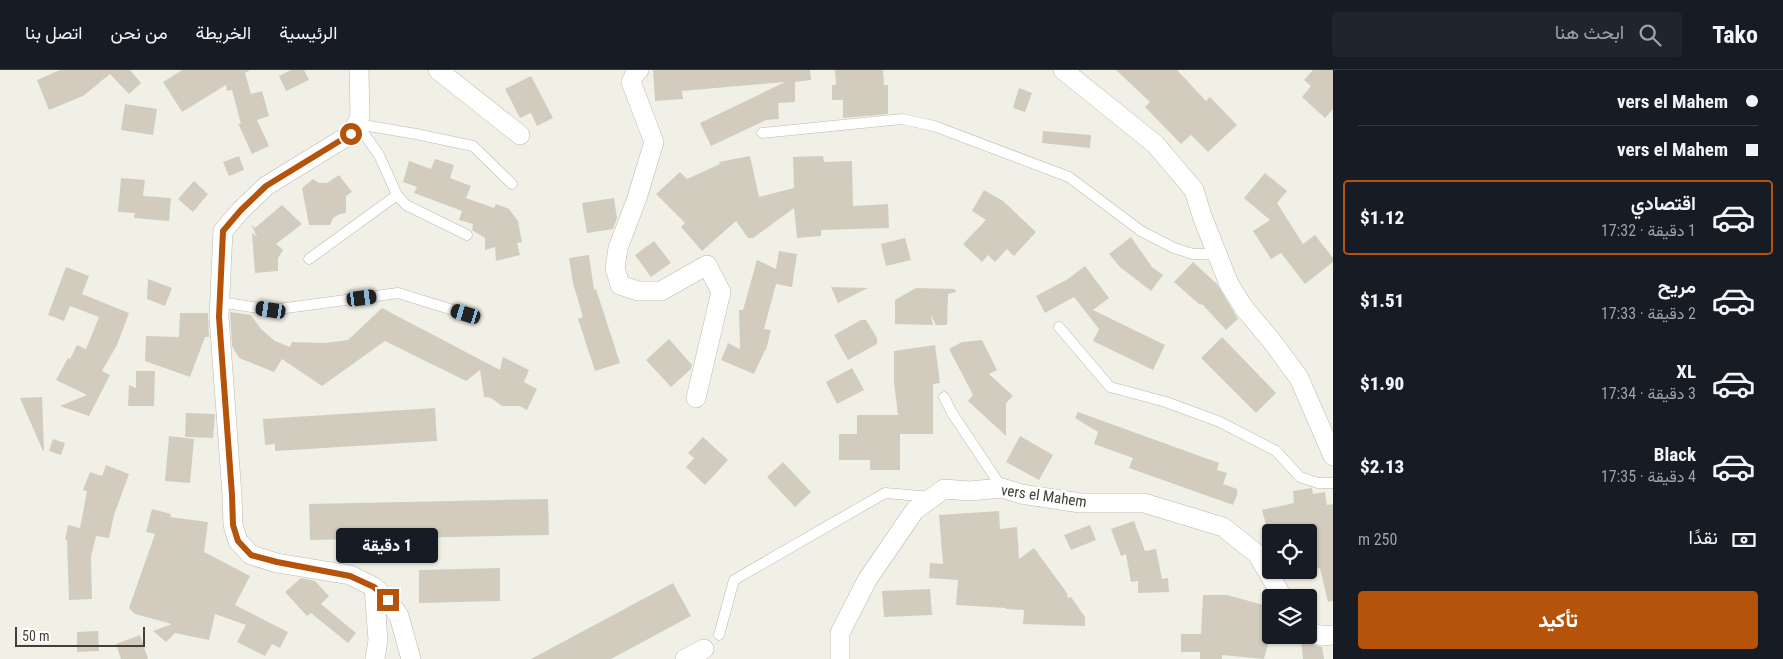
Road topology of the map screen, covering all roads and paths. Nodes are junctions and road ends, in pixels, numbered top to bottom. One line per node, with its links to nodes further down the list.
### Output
1 (358, 70): 5 (street)
2 (438, 70): 7 (street)
3 (639, 70): 17 (street)
4 (1063, 70): 11 (street)
5 (357, 124): 8 (lane); 9 (lane); 13 (street)
6 (762, 133): 11 (lane)
7 (520, 135)
8 (512, 184)
9 (397, 195): 10 (lane); 12 (lane)
10 (467, 235)
11 (1216, 250): 18 (street)
12 (309, 259)
13 (220, 302): 14 (lane); 22 (street)
14 (466, 314)
15 (1059, 327): 19 (lane)
16 (944, 397): 20 (lane)
17 (696, 398)
18 (1333, 456)
19 (1333, 483)
20 (1002, 488): 21 (street, vers el Mahem); 23 (street, vers el Mahem)
21 (933, 497): 25 (lane); 31 (street, vers el Mahem)
22 (374, 587): 28 (street); 29 (street)
23 (1277, 589)
24 (1317, 634): 26 (street)
25 (719, 635)
26 (1333, 636)
27 (704, 649): 30 (street)
28 (375, 659)
29 (411, 659)
30 (685, 659)
31 (840, 659)

